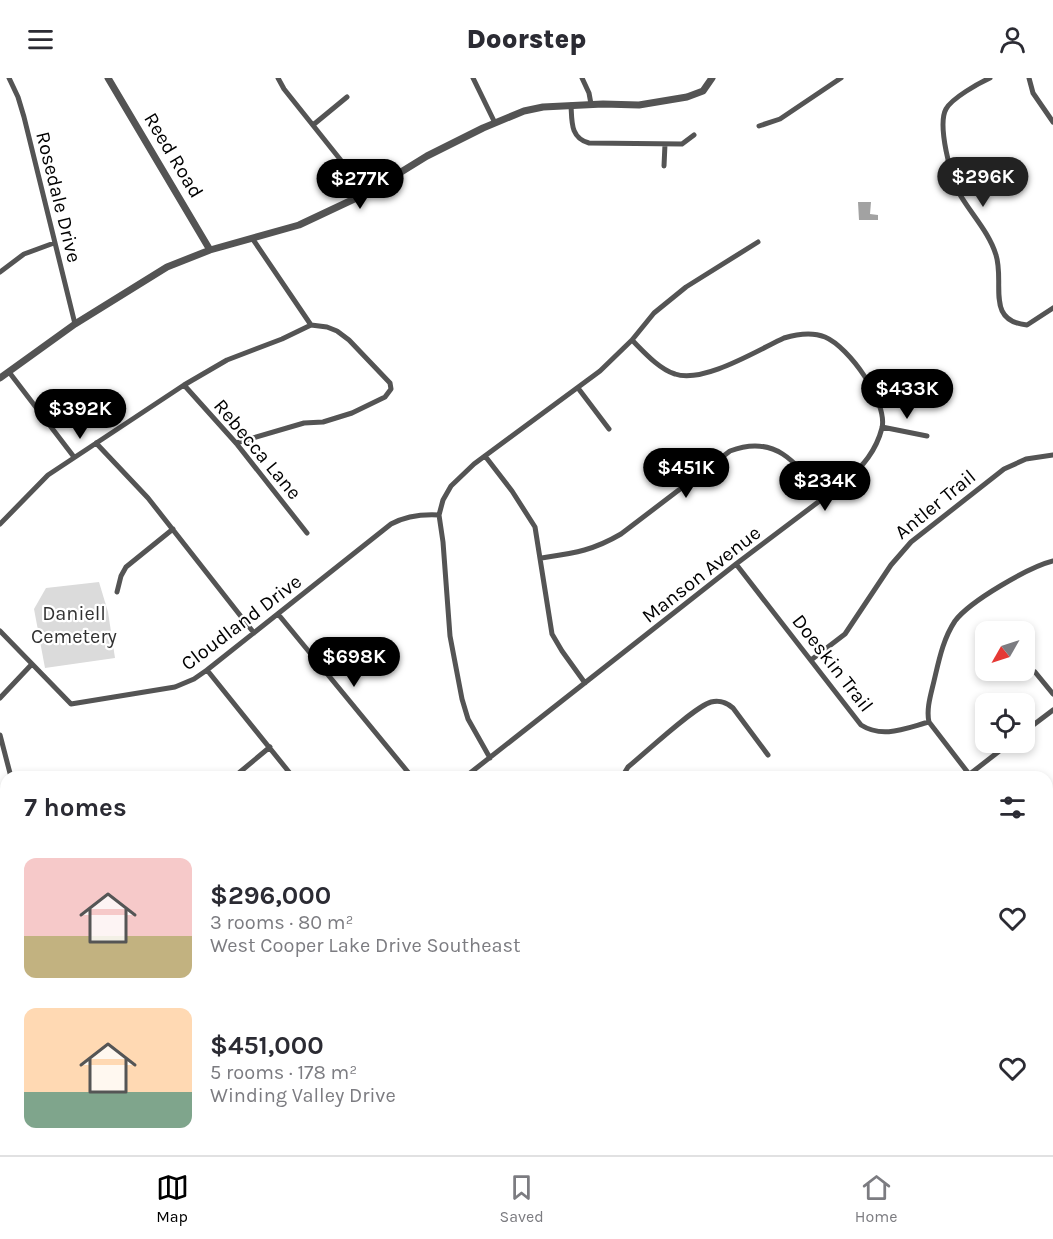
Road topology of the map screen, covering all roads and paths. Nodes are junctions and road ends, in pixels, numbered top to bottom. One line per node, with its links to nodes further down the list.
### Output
1 (9, 78): 25 (street, Rosedale Drive)
2 (108, 78): 26 (street, Reed Road)
3 (278, 78): 17 (street)
4 (472, 78): 16 (street)
5 (582, 78): 13 (street)
6 (712, 78): 13 (street)
7 (826, 78): 11 (street)
8 (842, 78): 11 (street)
9 (990, 78): 28 (street)
10 (1029, 78): 15 (street)
11 (831, 85): 18 (street)
12 (347, 97): 17 (street)
13 (591, 104): 14 (street)
14 (571, 105): 16 (street); 20 (street)
15 (1053, 122)
16 (495, 123): 22 (street)
17 (313, 125): 22 (street)
18 (759, 126)
19 (694, 135): 20 (street)
20 (665, 144): 21 (street)
21 (664, 166)
22 (367, 193): 23 (street)
23 (252, 238): 26 (street); 30 (street)
24 (758, 242): 31 (street)
25 (54, 243): 27 (street); 29 (street, Rosedale Drive)
26 (210, 250): 29 (street)
27 (0, 272)
28 (1053, 309)
29 (75, 324): 32 (street)
30 (311, 325): 34 (street); 40 (street)
31 (632, 340): 35 (street); 36 (street)
32 (9, 372): 33 (street); 42 (street)
33 (0, 378)
34 (184, 385): 39 (street); 40 (street, Rebecca Lane)
35 (578, 388): 37 (street); 43 (street)
36 (882, 427): 38 (street); 44 (street, Manson Avenue)
37 (609, 429)
38 (927, 436)
39 (96, 443): 42 (street); 47 (street)
40 (236, 443): 48 (street, Rebecca Lane)
41 (1053, 455): 56 (street, Antler Trail)
42 (74, 456): 46 (street)
43 (485, 456): 45 (street); 49 (street)
44 (824, 499): 49 (street); 51 (street, Manson Avenue)
45 (439, 515): 53 (street, Cloudland Drive); 71 (street)
46 (0, 524)
47 (173, 529): 52 (street); 55 (street)
48 (307, 533)
49 (541, 558): 60 (street)
50 (1053, 561): 64 (street)
51 (736, 564): 56 (street, Doeskin Trail); 60 (street, Manson Avenue)
52 (117, 592)
53 (278, 614): 55 (street, Cloudland Drive); 75 (street)
54 (0, 631): 57 (street, Cloudland Drive)
55 (254, 633): 58 (street, Cloudland Drive)
56 (811, 660): 64 (street, Doeskin Trail)
57 (32, 664): 58 (street, Cloudland Drive); 62 (street)
58 (207, 670): 67 (street)
59 (1035, 672): 61 (street)
60 (585, 683): 71 (street, Manson Avenue)
61 (1053, 694)
62 (0, 698)
63 (1053, 710): 65 (street)
64 (929, 722): 78 (street)
65 (1035, 724)
66 (0, 735): 68 (street)
67 (270, 747): 73 (street); 74 (street)
68 (1, 748): 72 (street)
69 (997, 753): 79 (street)
70 (768, 755): 77 (street)
71 (490, 758): 76 (street, Manson Avenue)
72 (9, 771)
73 (241, 771)
74 (288, 771)
75 (407, 771)
76 (473, 771)
77 (626, 771)
78 (963, 771)
79 (973, 771)

